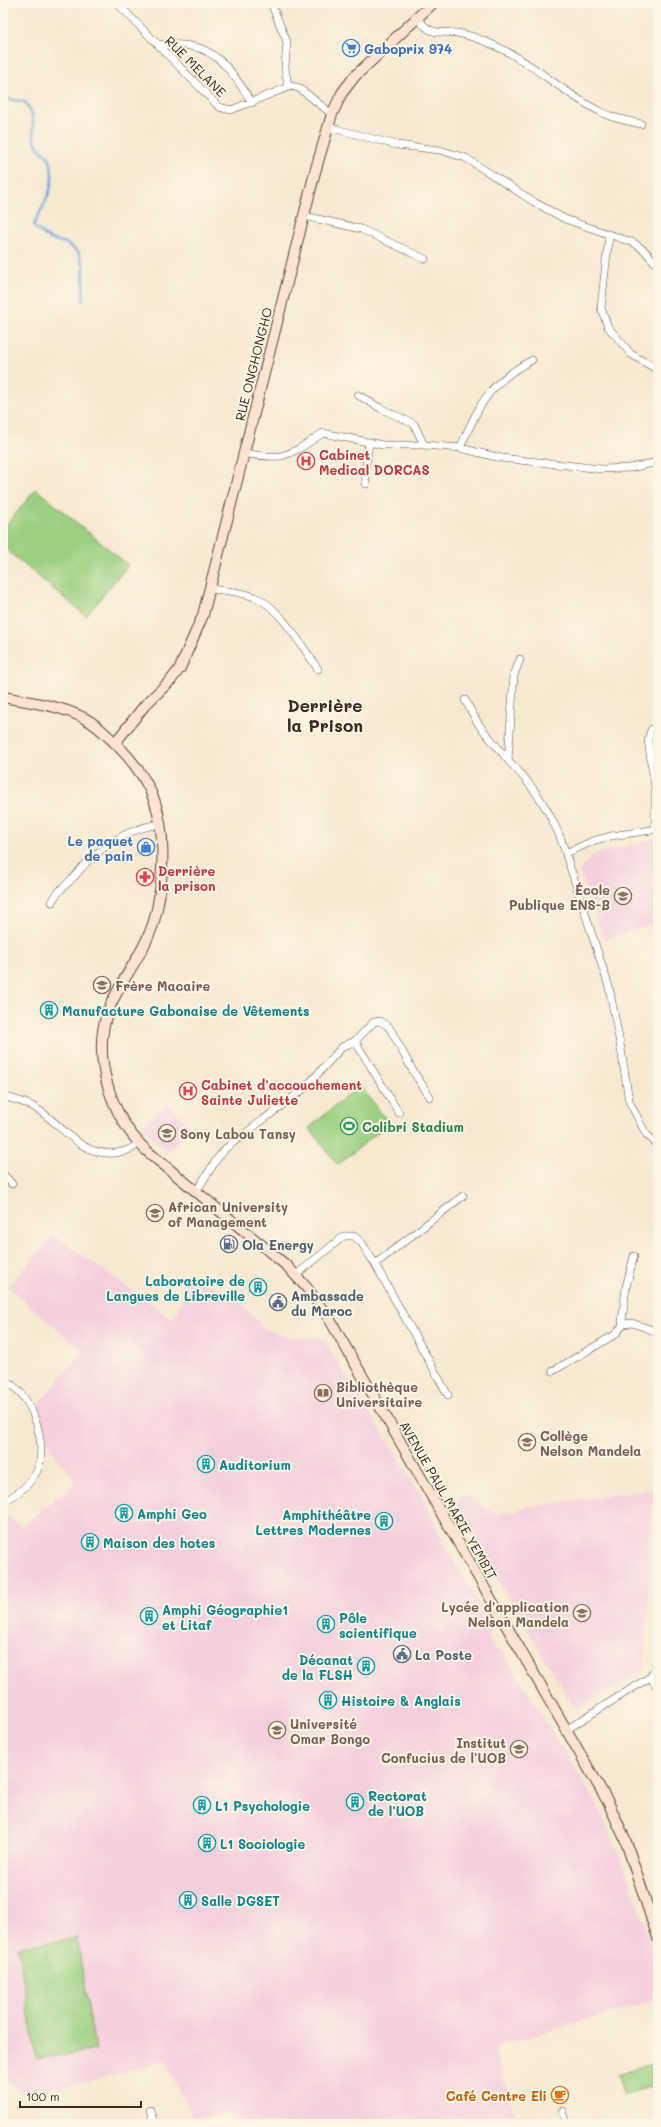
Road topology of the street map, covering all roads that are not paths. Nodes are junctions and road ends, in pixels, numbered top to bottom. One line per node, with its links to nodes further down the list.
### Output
1 (117, 3): 5 (street, RUE MELANE)
2 (271, 3): 6 (street)
3 (433, 3): 4 (main road, RUE ONGHONGHO)
4 (418, 19): 8 (main road, RUE ONGHONGHO); 9 (street)
5 (159, 44): 7 (street); 7 (street, RUE MELANE)
6 (288, 86): 7 (street, RUE MELANE); 8 (street)
7 (252, 103)
8 (332, 114): 10 (main road, RUE ONGHONGHO)
9 (641, 124)
10 (328, 127): 11 (main road, RUE ONGHONGHO); 12 (street)
11 (305, 216): 13 (street); 21 (main road, RUE ONGHONGHO)
12 (609, 235): 14 (street); 16 (street)
13 (425, 258)
14 (658, 266)
15 (532, 360): 20 (street)
16 (658, 370)
17 (358, 395): 19 (street)
18 (369, 443): 19 (street); 21 (street); 23 (street)
19 (424, 445): 20 (street)
20 (460, 448): 22 (street)
21 (243, 453): 24 (main road, RUE ONGHONGHO)
22 (658, 462)
23 (366, 484)
24 (211, 589): 26 (street); 30 (main road, RUE ONGHONGHO)
25 (520, 659): 31 (street)
26 (318, 669)
27 (3, 697): 30 (main road, AVENUE PAUL MARIE YEMBIT)
28 (465, 700): 31 (street)
29 (658, 724): 33 (street)
30 (115, 743): 32 (main road, AVENUE PAUL MARIE YEMBIT)
31 (508, 760): 34 (street)
32 (161, 824): 35 (street); 40 (main road, AVENUE PAUL MARIE YEMBIT)
33 (657, 829): 34 (street)
34 (566, 853): 41 (street)
35 (52, 902)
36 (355, 1041): 38 (street); 39 (street); 44 (street)
37 (3, 1096): 40 (street)
38 (430, 1097)
39 (399, 1113)
40 (138, 1143): 44 (main road, AVENUE PAUL MARIE YEMBIT)
41 (658, 1146)
42 (3, 1174): 43 (street)
43 (12, 1184)
44 (197, 1190): 48 (main road, AVENUE PAUL MARIE YEMBIT)
45 (462, 1196): 47 (street)
46 (634, 1256): 49 (street)
47 (375, 1264): 48 (street); 53 (street)
48 (296, 1275): 58 (main road, AVENUE PAUL MARIE YEMBIT)
49 (623, 1324): 50 (street); 51 (street)
50 (658, 1332)
51 (552, 1371)
52 (3, 1380): 54 (street)
53 (448, 1395)
54 (3, 1502)
55 (658, 1649): 56 (street)
56 (650, 1677): 57 (street); 58 (street)
57 (658, 1688)
58 (566, 1730): 59 (main road, AVENUE PAUL MARIE YEMBIT)
59 (658, 1938)
60 (150, 2110): 62 (street)
61 (563, 2111): 63 (street)
62 (154, 2124)
63 (567, 2124)

